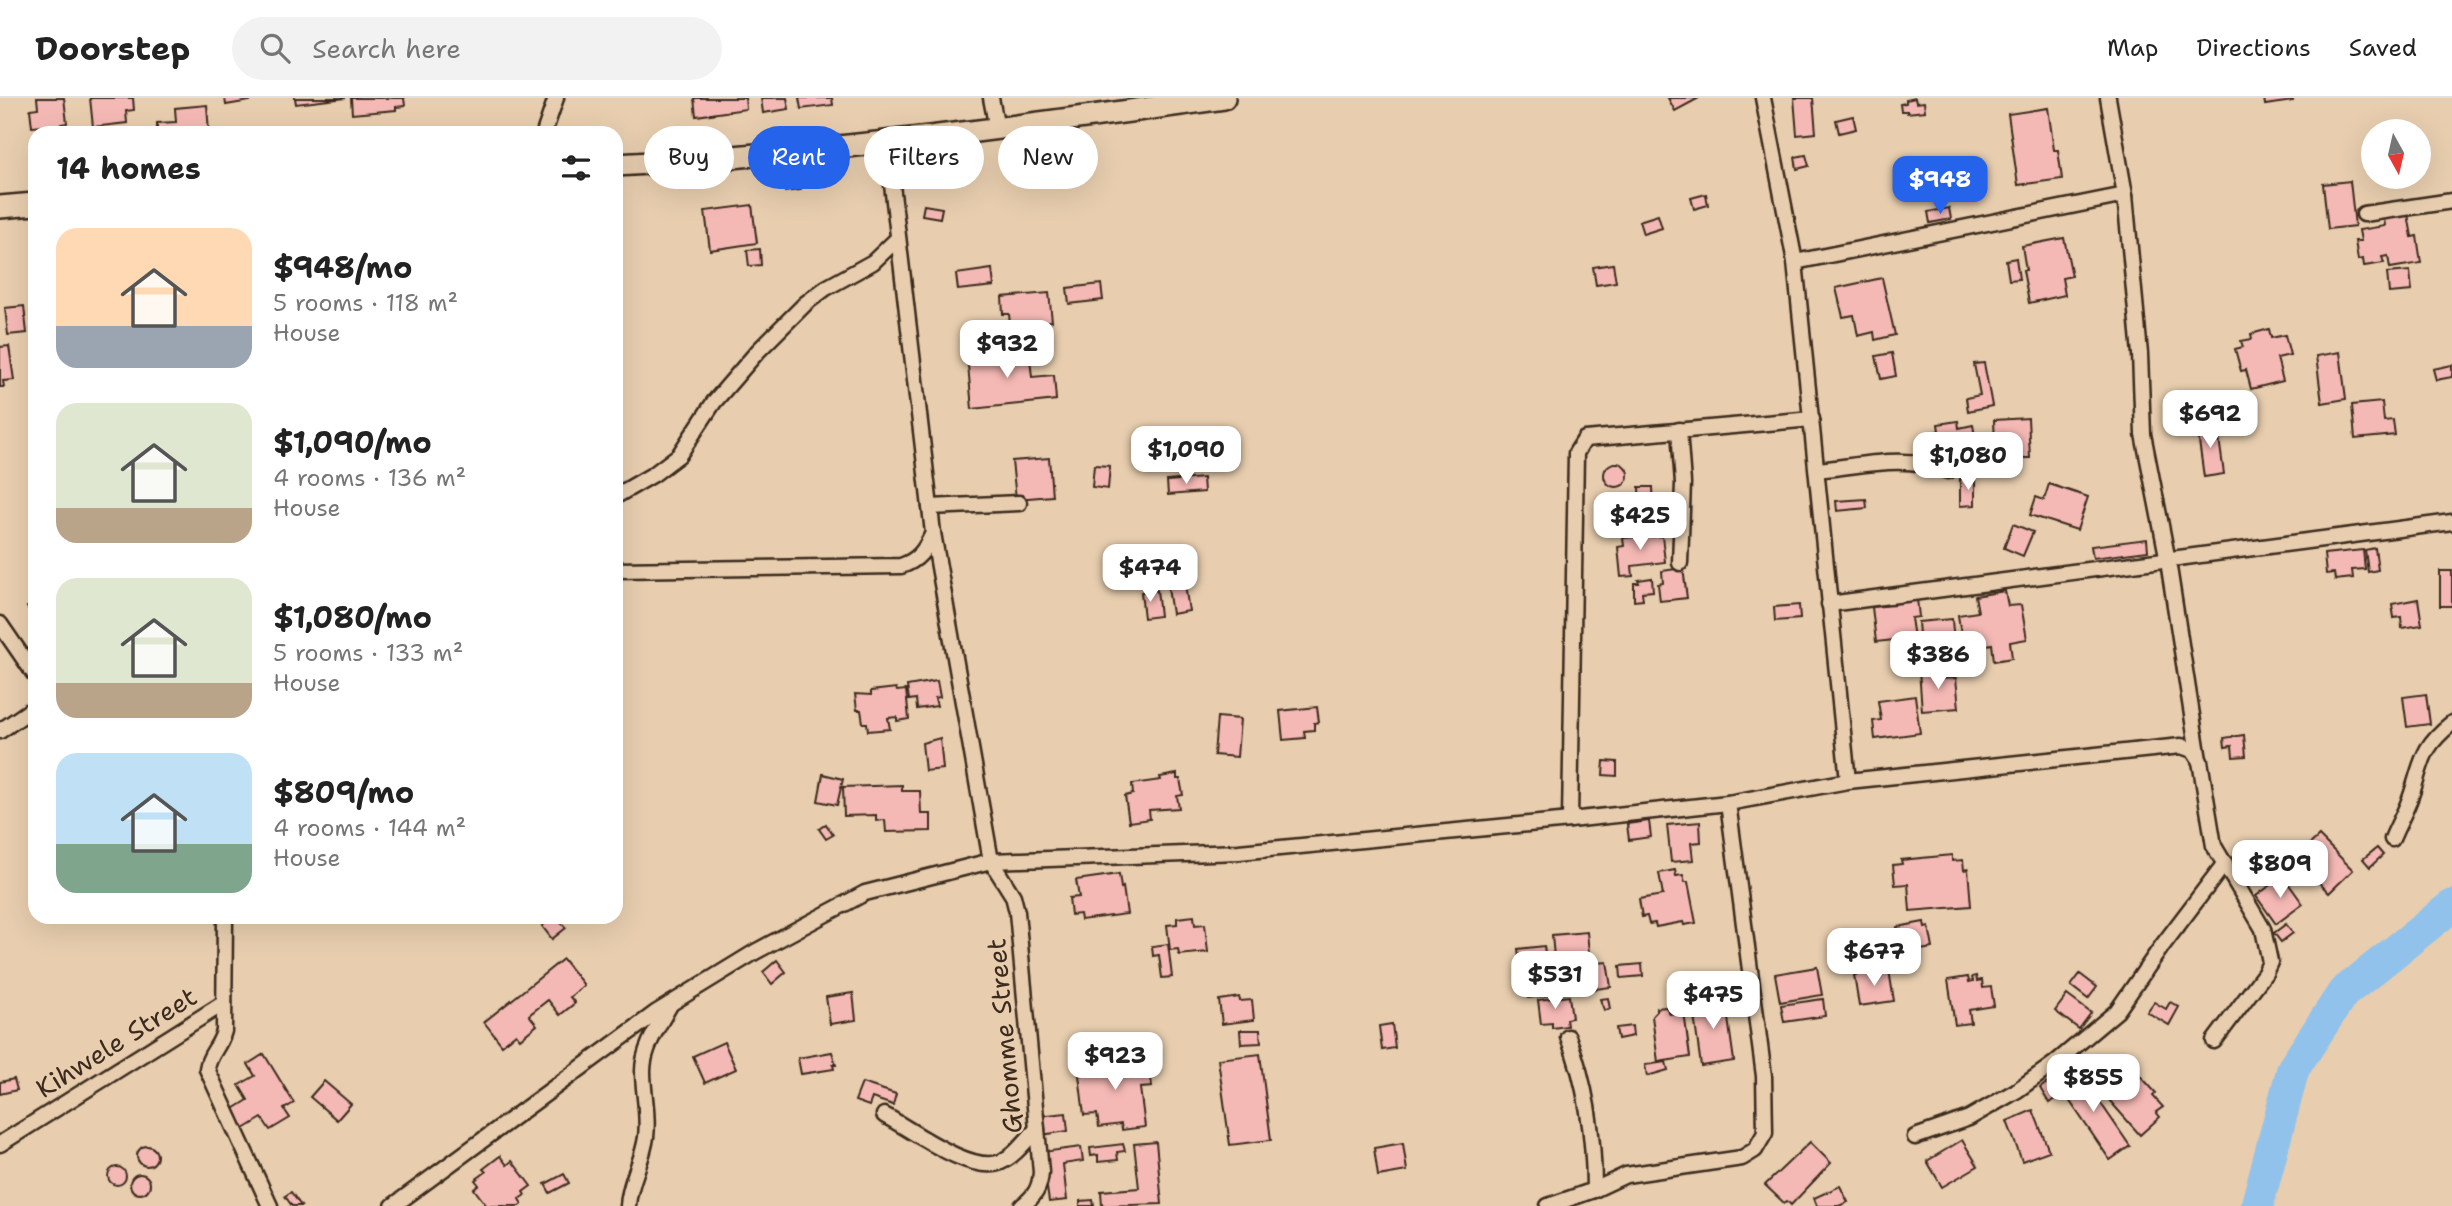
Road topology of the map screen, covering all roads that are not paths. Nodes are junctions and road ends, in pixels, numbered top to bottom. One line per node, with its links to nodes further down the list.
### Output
1 (556, 98): 6 (street)
2 (991, 98): 7 (street)
3 (1224, 98): 7 (street)
4 (1763, 98): 18 (street)
5 (2108, 98): 12 (street)
6 (546, 126)
7 (997, 129): 8 (street)
8 (984, 131)
9 (864, 144): 10 (street)
10 (623, 164)
11 (892, 189): 17 (street)
12 (2125, 195): 18 (street); 28 (street)
13 (2452, 201): 16 (street)
14 (28, 205): 15 (street)
15 (0, 208)
16 (2364, 214)
17 (897, 239): 23 (street); 25 (street)
18 (1795, 262): 19 (street)
19 (1812, 419): 20 (street); 21 (street)
20 (1679, 430): 29 (street); 40 (street)
21 (1817, 470): 22 (street); 31 (street)
22 (1948, 471)
23 (623, 492)
24 (1019, 503): 25 (street)
25 (930, 507): 27 (street)
26 (2452, 522): 28 (street)
27 (933, 533): 30 (street); 42 (street)
28 (2168, 561): 31 (street); 37 (street)
29 (1680, 563)
30 (623, 570)
31 (1829, 604): 38 (street)
32 (0, 624): 33 (street)
33 (28, 665)
34 (28, 712): 36 (street)
35 (2452, 723): 41 (street)
36 (0, 731)
37 (2200, 761): 38 (street); 43 (street)
38 (1848, 781): 39 (street)
39 (1728, 803): 40 (street); 53 (street)
40 (1570, 820): 42 (street)
41 (2392, 839)
42 (991, 861): 46 (street); 50 (street, Ghomme Street)
43 (2225, 863): 48 (street); 51 (street)
44 (225, 924): 45 (street)
45 (223, 1003): 52 (street, Kihwele Street); 54 (street)
46 (670, 1004): 55 (street); 56 (street)
47 (1568, 1037): 53 (street)
48 (2214, 1041)
49 (884, 1115): 50 (street)
50 (1037, 1129): 57 (street, Ghomme Street)
51 (1915, 1137)
52 (0, 1144)
53 (1594, 1190): 58 (street)
54 (270, 1206)
55 (393, 1206)
56 (628, 1206)
57 (1022, 1206)
58 (1548, 1206)

